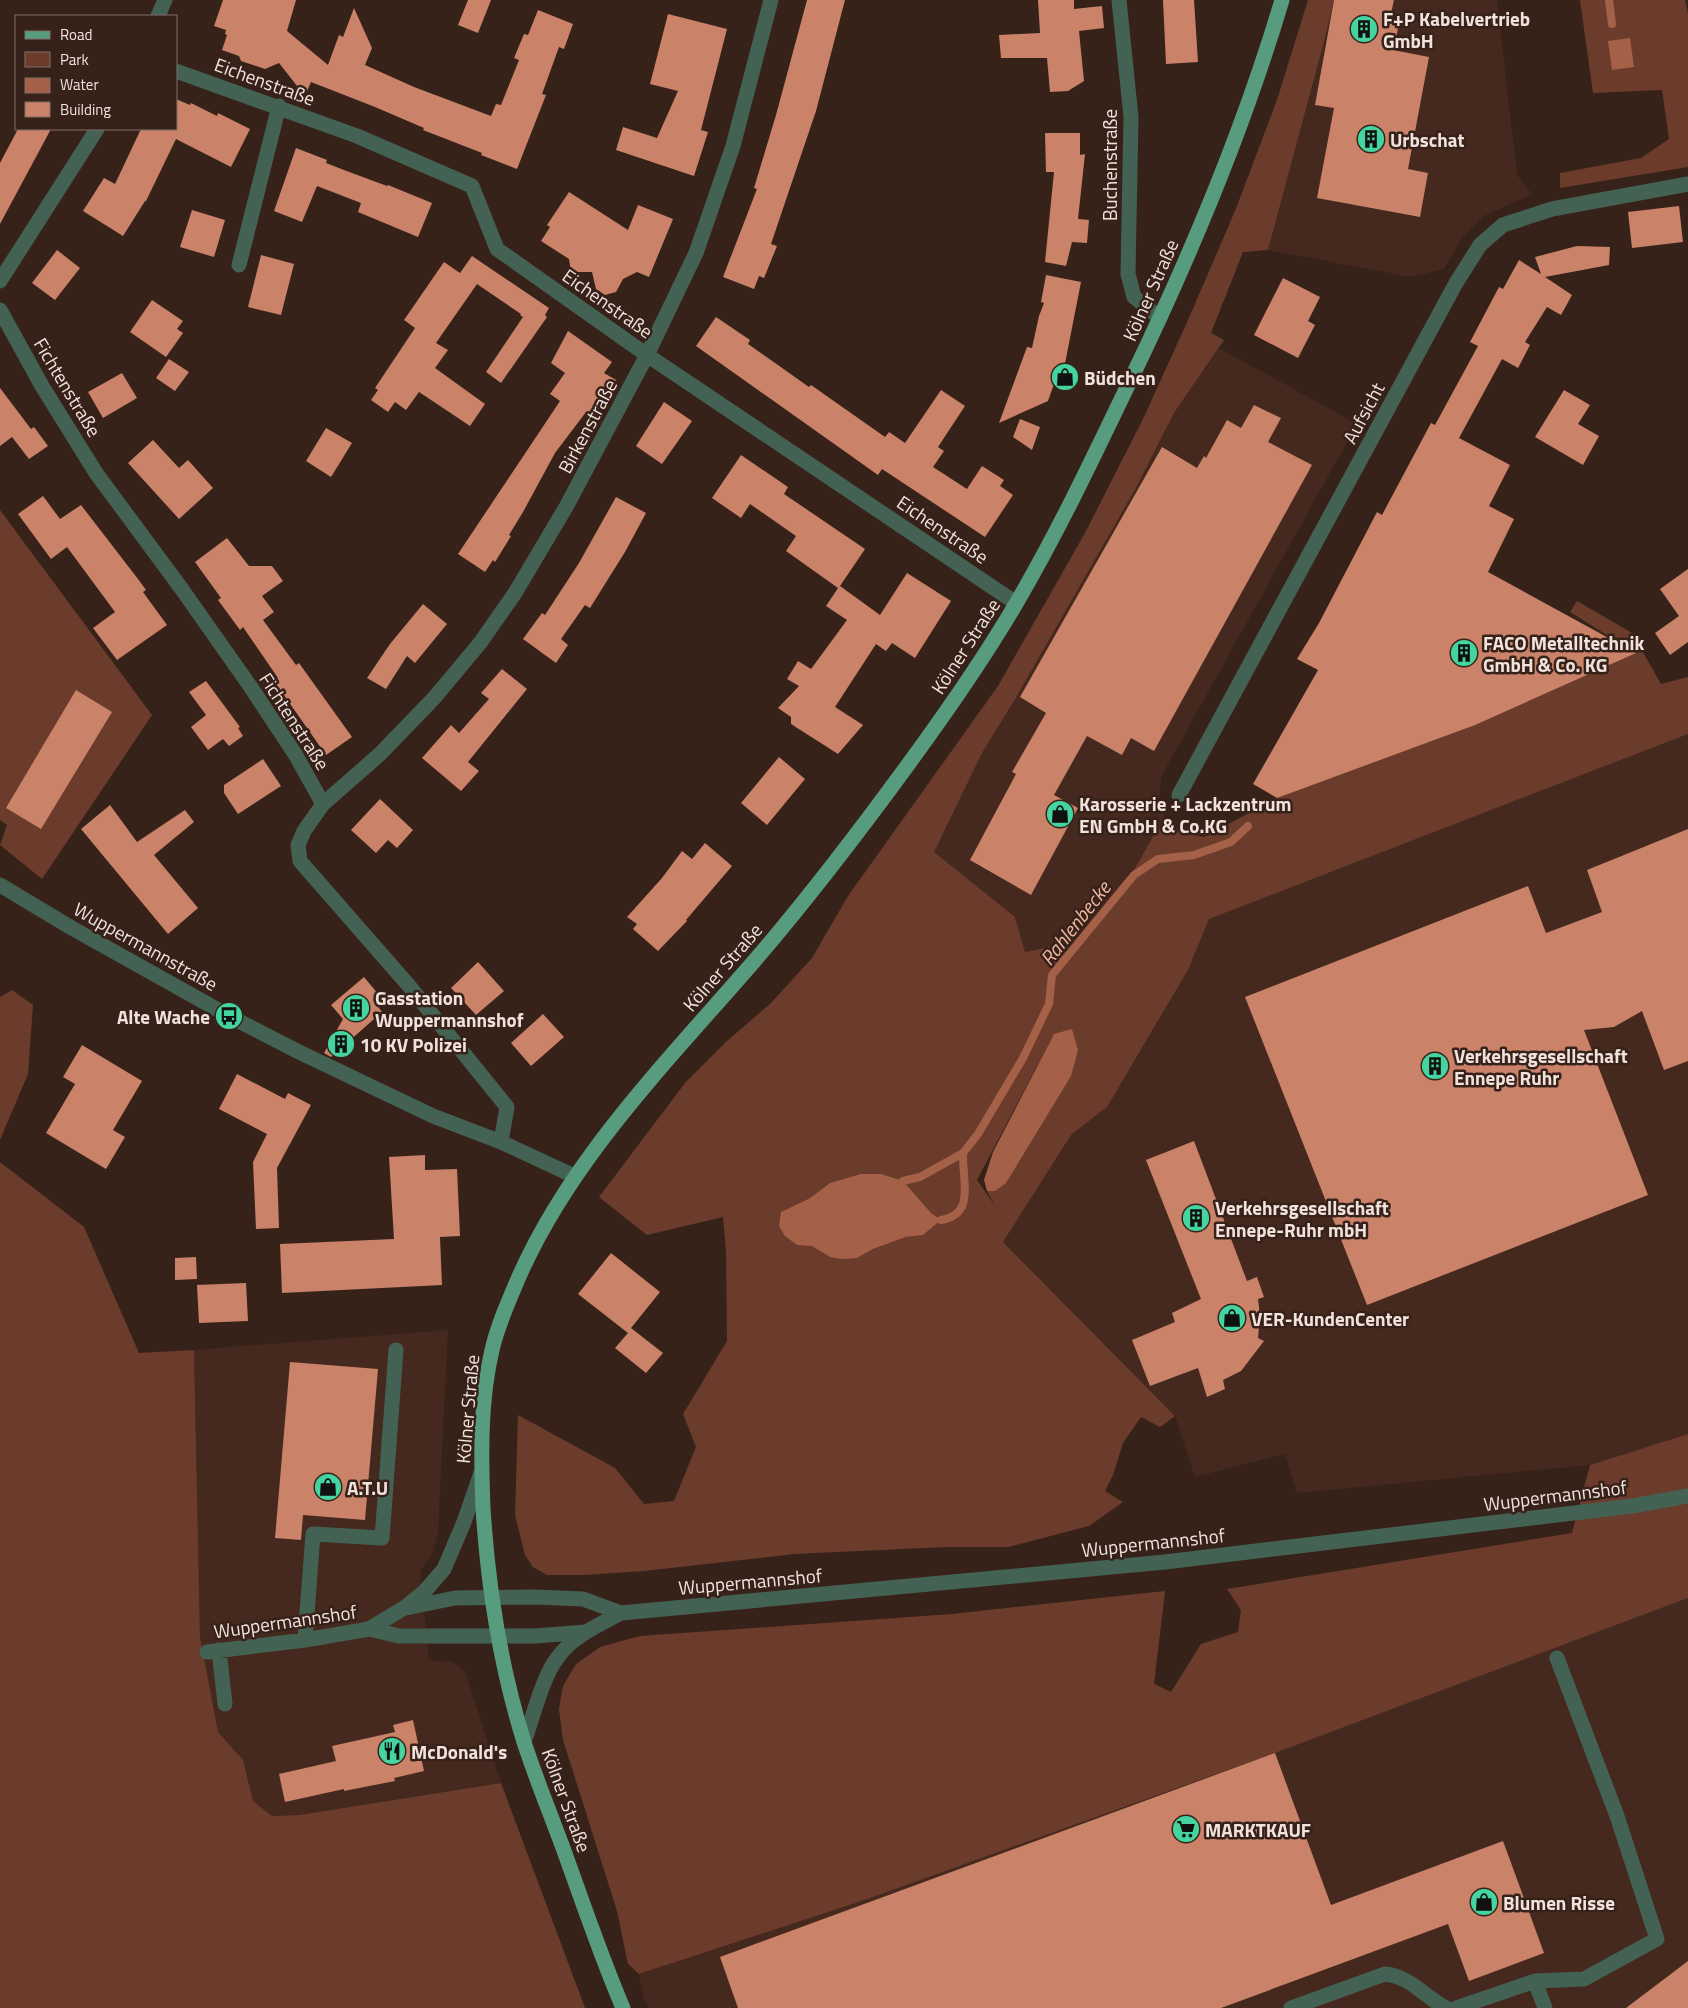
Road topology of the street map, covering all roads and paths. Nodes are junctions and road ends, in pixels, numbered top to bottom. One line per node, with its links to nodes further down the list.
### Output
1 (165, 0): 5 (street)
2 (771, 0): 14 (street, Birkenstraße)
3 (1119, 0): 13 (street, Buchenstraße)
4 (1282, 0): 13 (main road, Kölner Straße)
5 (158, 15)
6 (178, 72): 7 (street, Eichenstraße)
7 (279, 106): 10 (street); 14 (street, Eichenstraße)
8 (96, 130): 11 (street)
9 (1688, 184): 16 (street, Aufsicht)
10 (239, 264)
11 (0, 281)
12 (0, 310): 17 (street, Fichtenstraße)
13 (1160, 318): 15 (main road, Kölner Straße)
14 (647, 355): 15 (street, Eichenstraße); 17 (street, Birkenstraße)
15 (1016, 603): 20 (main road, Kölner Straße)
16 (1179, 795)
17 (323, 804): 19 (street)
18 (0, 885): 19 (street, Wuppermannstraße)
19 (501, 1142): 20 (street, Wuppermannstraße)
20 (574, 1176): 22 (main road, Kölner Straße)
21 (396, 1350): 30 (street)
22 (482, 1472): 24 (main road, Kölner Straße); 25 (street, Wuppermannshof)
23 (1688, 1496): 26 (street, Wuppermannshof)
24 (490, 1598): 25 (street, Wuppermannshof); 26 (street, Wuppermannshof); 29 (main road, Kölner Straße)
25 (404, 1608): 27 (street, Wuppermannshof)
26 (620, 1613): 28 (street, Wuppermannshof)
27 (369, 1629): 29 (street, Wuppermannshof); 30 (street, Wuppermannshof)
28 (587, 1632): 29 (street, Wuppermannshof); 33 (street, Wuppermannshof)
29 (498, 1637): 33 (main road, Kölner Straße)
30 (305, 1640): 32 (street, Wuppermannshof)
31 (1557, 1658): 34 (street)
32 (225, 1704)
33 (524, 1742): 35 (main road, Kölner Straße)
34 (1535, 1981): 38 (street); 39 (street)
35 (623, 2008)
36 (1291, 2008): 37 (street)
37 (1446, 2008)
38 (1456, 2008)
39 (1545, 2008)

